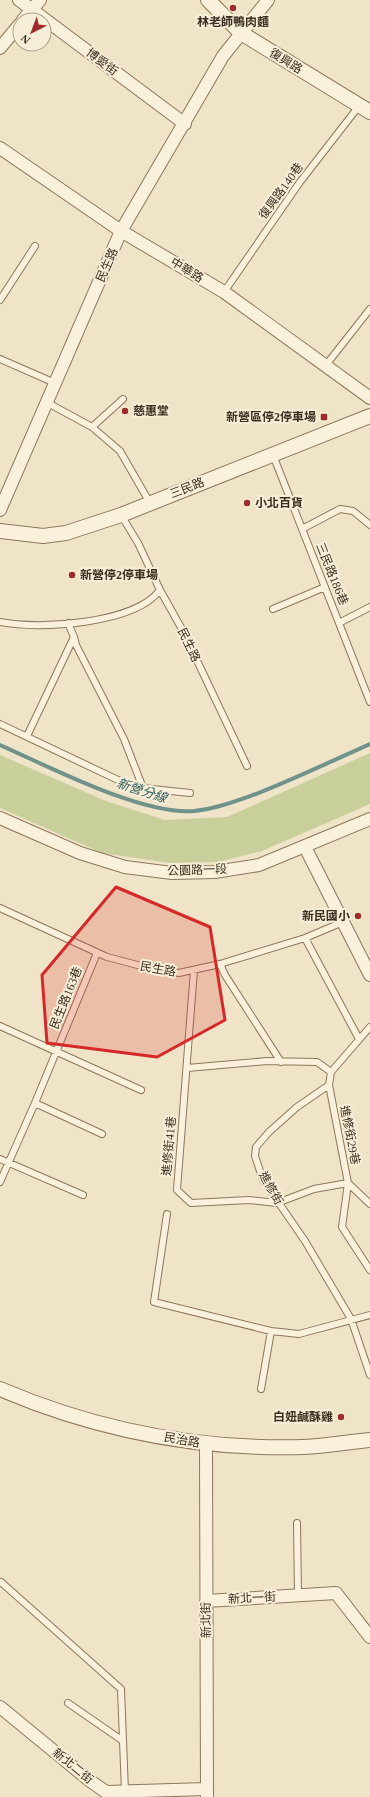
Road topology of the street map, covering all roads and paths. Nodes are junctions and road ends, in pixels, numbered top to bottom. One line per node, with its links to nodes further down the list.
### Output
1 (19, 0): 4 (street, 博愛街)
2 (208, 0): 5 (street, 復興路)
3 (268, 0): 5 (street, 民生路)
4 (36, 5): 9 (street, 博愛街)
5 (241, 33): 8 (street, 復興路); 9 (street, 民生路)
6 (12, 34): 7 (street)
7 (0, 48)
8 (364, 109): 13 (lane, 復興路140巷)
9 (185, 124): 11 (street, 民生路)
10 (0, 148): 11 (street, 中華路)
11 (121, 231): 13 (street, 中華路); 18 (street, 民生路)
12 (35, 246): 14 (lane)
13 (224, 292): 17 (street, 中華路)
14 (0, 300)
15 (370, 309): 17 (lane)
16 (0, 359): 18 (lane)
17 (326, 365): 19 (street, 中華路)
18 (55, 383): 21 (street, 民生路)
19 (370, 398)
20 (123, 399): 23 (lane)
21 (46, 402): 23 (lane); 26 (street, 民生路)
22 (370, 416): 24 (street, 三民路)
23 (92, 427): 25 (lane)
24 (273, 455): 25 (street, 三民路); 29 (lane, 三民路186巷)
25 (150, 502): 27 (street, 三民路)
26 (0, 510)
27 (122, 515): 30 (street, 三民路); 32 (lane, 民生路)
28 (370, 525): 29 (lane)
29 (302, 530): 31 (lane, 三民路186巷)
30 (0, 531)
31 (325, 587): 34 (lane); 36 (lane, 三民路186巷)
32 (160, 590): 37 (lane); 42 (lane, 民生路)
33 (370, 607): 36 (lane)
34 (273, 609)
35 (0, 622): 37 (lane)
36 (339, 623): 39 (lane, 三民路186巷)
37 (68, 624): 38 (lane)
38 (74, 637): 41 (lane); 43 (lane)
39 (370, 702)
40 (0, 724): 41 (lane)
41 (27, 736): 43 (lane)
42 (247, 766)
43 (143, 788): 44 (lane)
44 (190, 793)
45 (0, 818): 47 (street, 公園路一段)
46 (370, 819): 47 (street, 公園路一段)
47 (305, 847): 49 (street)
48 (0, 908): 51 (lane, 民生路)
49 (343, 922): 50 (lane, 民生路); 54 (street)
50 (305, 938): 52 (lane, 民生路); 57 (lane)
51 (97, 953): 53 (lane, 民生路); 58 (lane, 民生路163巷)
52 (220, 964): 53 (lane, 民生路); 59 (lane)
53 (194, 970): 60 (lane)
54 (370, 975)
55 (0, 1026): 58 (lane)
56 (370, 1027): 57 (lane)
57 (359, 1039): 61 (lane)
58 (56, 1052): 63 (lane); 64 (lane, 民生路163巷)
59 (282, 1062): 60 (lane); 61 (lane)
60 (187, 1068): 71 (lane, 進修街41巷)
61 (331, 1072): 62 (lane)
62 (329, 1085): 69 (lane, 進修街29巷); 71 (lane, 進修街)
63 (141, 1090)
64 (35, 1103): 65 (lane); 67 (lane, 民生路163巷)
65 (102, 1134)
66 (0, 1159): 67 (lane)
67 (7, 1163): 68 (lane, 民生路163巷); 70 (lane)
68 (0, 1182)
69 (348, 1183): 71 (lane, 進修街41巷); 72 (lane, 進修街29巷); 74 (lane)
70 (82, 1195)
71 (277, 1203): 76 (lane, 進修街)
72 (370, 1204)
73 (167, 1214): 77 (lane)
74 (370, 1270)
75 (370, 1315): 76 (lane)
76 (351, 1319): 77 (lane); 78 (lane, 進修街)
77 (271, 1331): 80 (lane)
78 (370, 1375)
79 (0, 1389): 82 (street, 民治路)
80 (261, 1389)
81 (370, 1440): 82 (street, 民治路)
82 (206, 1444): 86 (street, 新北街)
83 (297, 1523): 85 (lane)
84 (0, 1582): 90 (lane)
85 (298, 1596): 86 (street, 新北一街); 87 (street, 新北一街)
86 (206, 1601): 92 (street, 新北街)
87 (370, 1637)
88 (68, 1704): 90 (lane)
89 (0, 1707): 93 (street, 新北二街)
90 (123, 1741): 91 (lane)
91 (125, 1792): 92 (street, 新北二街); 93 (street, 新北二街)
92 (206, 1793)
93 (104, 1794)

